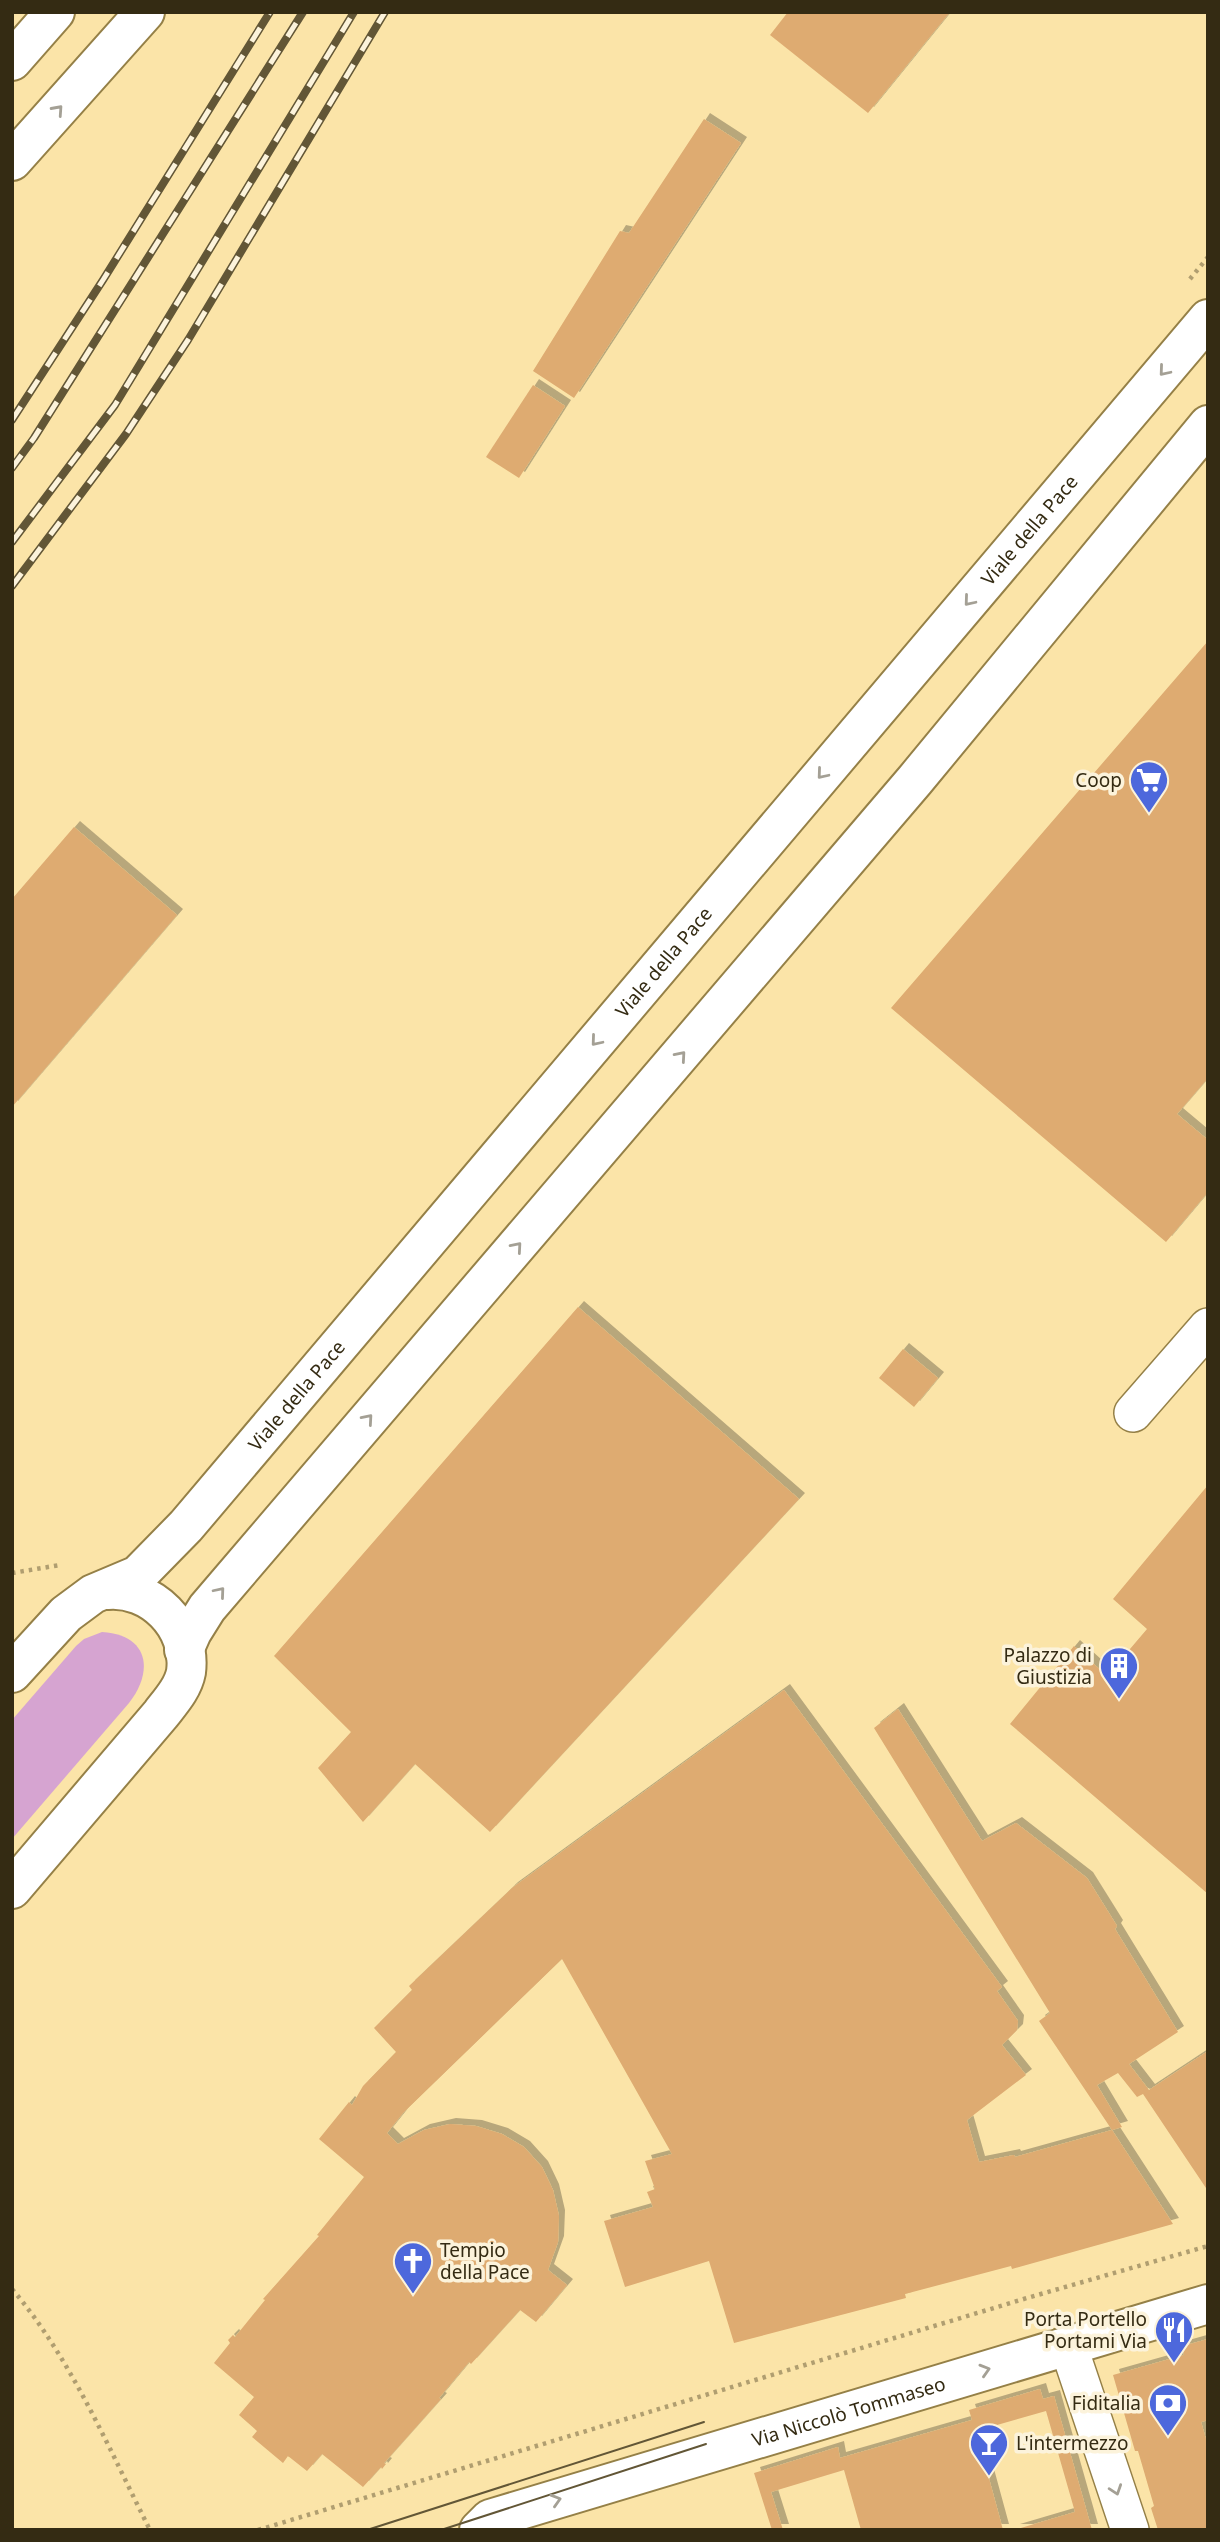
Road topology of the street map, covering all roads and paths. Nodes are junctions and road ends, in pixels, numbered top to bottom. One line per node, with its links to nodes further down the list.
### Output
1 (55, 12): 3 (street)
2 (145, 12): 4 (street, one-way to 2)
3 (12, 61)
4 (12, 161)
5 (1208, 319): 9 (street, Viale della Pace, one-way to 9)
6 (1208, 425): 10 (street, one-way to 6)
7 (1208, 1327): 8 (street)
8 (1133, 1413)
9 (107, 1590): 10 (street); 11 (street, Viale della Pace)
10 (184, 1650): 12 (street)
11 (12, 1674)
12 (12, 1889)
13 (1208, 2246): 19 (path)
14 (12, 2289): 18 (path)
15 (1208, 2304): 16 (street, Via Niccolò Tommaseo)
16 (1068, 2345): 17 (street, Via Niccolò Tommaseo, one-way to 16); 20 (street, one-way to 20)
17 (485, 2525)
18 (150, 2530)
19 (258, 2530)
20 (1130, 2530)

